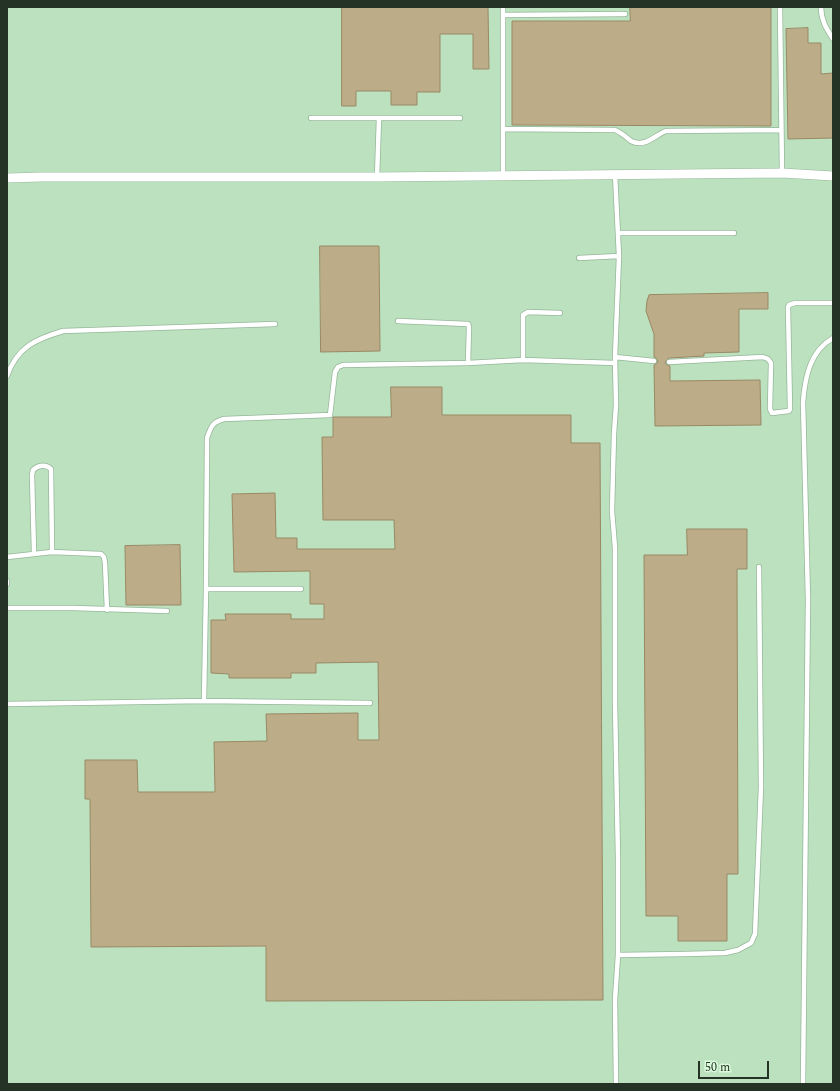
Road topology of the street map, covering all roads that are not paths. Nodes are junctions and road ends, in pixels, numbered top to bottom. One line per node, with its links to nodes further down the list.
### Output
1 (503, 7): 5 (lane)
2 (780, 7): 11 (lane)
3 (821, 7): 6 (lane)
4 (625, 14): 5 (lane)
5 (503, 16): 10 (lane)
6 (833, 39)
7 (311, 118): 8 (lane)
8 (379, 118): 9 (lane); 16 (lane)
9 (460, 118)
10 (504, 129): 11 (lane); 14 (lane)
11 (781, 130): 12 (lane)
12 (782, 173): 13 (street); 15 (street)
13 (615, 174): 14 (street); 19 (lane)
14 (503, 176): 16 (street)
15 (833, 176)
16 (376, 177): 17 (street)
17 (7, 178)
18 (734, 232): 19 (lane)
19 (619, 233): 20 (lane)
20 (619, 256): 21 (lane); 27 (lane)
21 (579, 258)
22 (833, 303): 30 (lane)
23 (560, 313): 28 (lane)
24 (398, 321): 31 (lane)
25 (275, 324): 33 (lane)
26 (833, 338): 48 (lane)
27 (615, 357): 29 (lane); 32 (lane)
28 (523, 360): 31 (lane); 32 (lane)
29 (654, 361)
30 (670, 362)
31 (468, 363): 39 (lane)
32 (615, 364): 46 (lane)
33 (7, 376)
34 (52, 552): 35 (lane); 35 (lane); 41 (lane)
35 (34, 553): 36 (lane)
36 (7, 557)
37 (759, 567): 46 (lane)
38 (301, 589): 39 (lane)
39 (206, 590): 43 (lane)
40 (7, 608): 41 (lane)
41 (107, 610): 42 (lane)
42 (167, 612)
43 (204, 701): 44 (lane); 45 (lane)
44 (370, 703)
45 (7, 704)
46 (618, 954): 47 (lane)
47 (616, 1084)
48 (803, 1084)

